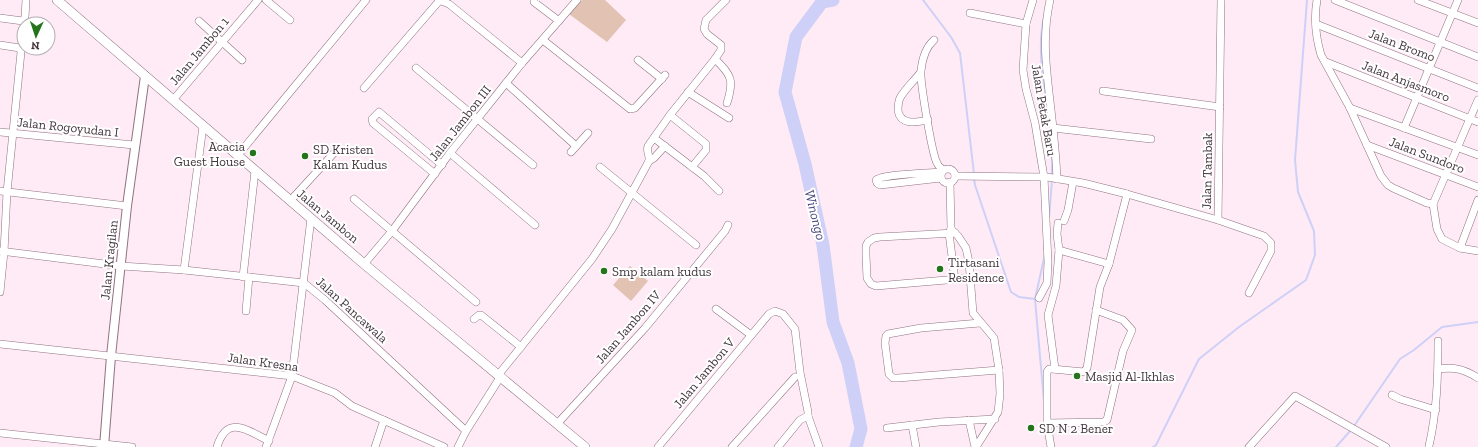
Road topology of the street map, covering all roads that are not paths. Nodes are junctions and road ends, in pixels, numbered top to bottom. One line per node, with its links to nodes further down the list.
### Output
1 (26, 0): 20 (street)
2 (57, 0): 41 (main road, Jalan Jambon)
3 (258, 0): 29 (street, Jalan Jambon 1)
4 (266, 0): 21 (street)
5 (366, 0): 75 (street)
6 (439, 0): 17 (street); 43 (street)
7 (534, 0): 23 (street)
8 (577, 0): 23 (street, Jalan Jambon III)
9 (726, 0): 33 (street)
10 (1033, 0): 25 (street, Jalan Petak Baru)
11 (1050, 0): 60 (street)
12 (1221, 0): 51 (street, Jalan Tambak)
13 (1317, 0): 26 (street)
14 (1335, 0): 30 (street)
15 (1418, 0): 19 (street)
16 (1458, 0): 19 (street)
17 (450, 2): 37 (street)
18 (970, 12): 25 (street)
19 (1453, 13): 24 (street); 30 (street)
20 (0, 18)
21 (290, 20)
22 (199, 21): 29 (street)
23 (559, 21): 27 (street, Jalan Jambon III)
24 (1478, 23)
25 (1026, 24): 86 (street, Jalan Petak Baru)
26 (1316, 24): 36 (street); 39 (street, Jalan Bromo)
27 (543, 40): 35 (street); 37 (street, Jalan Jambon III)
28 (934, 40): 40 (street)
29 (222, 42): 34 (street); 48 (street, Jalan Jambon 1)
30 (1440, 42): 32 (street); 39 (street)
31 (0, 45): 63 (street)
32 (1478, 57)
33 (715, 59): 46 (street); 50 (street)
34 (242, 60)
35 (638, 60)
36 (1326, 62): 47 (street, Jalan Anjasmoro); 52 (street)
37 (522, 63): 42 (street, Jalan Jambon III)
38 (416, 68): 55 (street)
39 (1430, 69): 44 (street, Jalan Bromo); 47 (street)
40 (920, 74): 57 (street); 57 (street)
41 (145, 76): 48 (main road, Jalan Jambon); 67 (street, Jalan Kragilan)
42 (506, 83): 55 (street, Jalan Jambon III); 69 (street)
43 (364, 88)
44 (1478, 88)
45 (1103, 91): 51 (street)
46 (688, 92): 53 (street); 54 (street)
47 (1417, 98): 56 (street, Jalan Anjasmoro); 61 (street)
48 (173, 100): 59 (main road, Jalan Jambon)
49 (1478, 100): 56 (street)
50 (727, 103)
51 (1220, 107): 101 (street, Jalan Tambak)
52 (1350, 108): 61 (street); 68 (street)
53 (670, 115): 65 (street); 81 (street)
54 (729, 118)
55 (478, 119): 74 (street, Jalan Jambon III); 79 (street)
56 (1470, 119): 58 (street, Jalan Anjasmoro); 71 (street)
57 (928, 120): 83 (street)
58 (1478, 122)
59 (203, 126): 75 (main road, Jalan Jambon); 114 (street)
60 (1053, 128): 66 (street); 86 (street)
61 (1404, 128): 71 (street)
62 (0, 132): 63 (street, Jalan Rogoyudan I)
63 (14, 133): 67 (street, Jalan Rogoyudan I); 91 (street)
64 (588, 133): 69 (street)
65 (654, 138): 70 (street); 77 (street)
66 (1151, 139)
67 (134, 145): 99 (street, Jalan Kragilan)
68 (1367, 145): 85 (street, Jalan Sundoro); 98 (street)
69 (576, 146): 72 (street)
70 (665, 146): 77 (street); 81 (street)
71 (1457, 148): 76 (street); 85 (street)
72 (571, 152)
73 (334, 153): 97 (street)
74 (450, 153): 78 (street, Jalan Jambon III); 102 (street)
75 (238, 155): 82 (main road, Jalan Jambon)
76 (1478, 155)
77 (649, 161): 93 (street)
78 (442, 165): 84 (street, Jalan Jambon III); 84 (street)
79 (533, 165)
80 (600, 167): 93 (street)
81 (692, 167): 92 (street)
82 (255, 171): 97 (main road, Jalan Jambon); 115 (street)
83 (942, 173): 87 (street); 87 (street); 88 (street)
84 (435, 174): 104 (street, Jalan Jambon III)
85 (1446, 175): 90 (street, Jalan Sundoro); 98 (street)
86 (1050, 178): 87 (street, Jalan Tambak); 89 (street, Jalan Tambak); 121 (street)
87 (953, 179): 105 (street)
88 (888, 180)
89 (1073, 182): 94 (street, Jalan Tambak); 108 (street)
90 (1478, 187)
91 (4, 191): 99 (street); 109 (street)
92 (719, 191)
93 (632, 193): 106 (street); 131 (street)
94 (1127, 194): 101 (street, Jalan Tambak); 112 (street)
95 (354, 199): 104 (street)
96 (1478, 200): 107 (street)
97 (290, 202): 100 (main road, Jalan Jambon)
98 (1433, 204): 107 (street)
99 (127, 206): 113 (street, Jalan Kragilan)
100 (311, 218): 111 (main road, Jalan Jambon); 118 (street)
101 (1218, 220): 120 (street)
102 (535, 225)
103 (728, 225): 147 (street, Jalan Jambon IV)
104 (392, 231): 111 (street, Jalan Jambon III); 122 (street)
105 (951, 232): 116 (street); 117 (street); 117 (street)
106 (696, 245)
107 (1460, 248): 110 (street)
108 (1059, 250): 112 (street); 133 (street)
109 (2, 251): 113 (street, Jalan Pancawala); 119 (street)
110 (1478, 252)
111 (364, 264): 136 (main road, Jalan Jambon)
112 (1109, 264): 124 (street)
113 (121, 266): 114 (street, Jalan Pancawala); 132 (street, Jalan Kragilan)
114 (184, 270): 115 (street, Jalan Pancawala)
115 (246, 277): 118 (street, Jalan Pancawala); 125 (street)
116 (970, 278): 117 (street); 127 (street)
117 (955, 280)
118 (304, 283): 137 (street); 150 (street, Jalan Pancawala)
119 (0, 292)
120 (1248, 293)
121 (1039, 298)
122 (476, 302)
123 (716, 310): 128 (street)
124 (1096, 310): 133 (street); 146 (street)
125 (246, 311)
126 (474, 319): 131 (street)
127 (980, 323): 135 (street); 135 (street)
128 (751, 335): 142 (street, Jalan Jambon V); 161 (street, Jalan Jambon V)
129 (1438, 341): 134 (street)
130 (0, 344): 132 (street, Jalan Kresna)
131 (521, 347): 136 (street)
132 (111, 356): 137 (street, Jalan Kresna); 153 (street, Jalan Kragilan)
133 (1055, 369): 146 (street)
134 (1438, 369): 139 (street); 141 (street)
135 (999, 370): 143 (street)
136 (500, 375): 147 (main road, Jalan Jambon); 150 (street)
137 (292, 376): 144 (street, Jalan Kresna); 152 (street)
138 (795, 377): 162 (street)
139 (1478, 378)
140 (1392, 395): 141 (street)
141 (1436, 410): 170 (street)
142 (808, 416): 163 (street); 164 (street)
143 (994, 419): 145 (street); 166 (street)
144 (384, 420): 157 (street); 158 (street, Jalan Kresna)
145 (969, 420): 148 (street); 166 (street)
146 (1048, 423): 167 (street)
147 (557, 424): 160 (main road, Jalan Jambon)
148 (912, 425): 149 (street); 165 (street)
149 (887, 428)
150 (466, 431): 159 (street)
151 (0, 433): 153 (street)
152 (267, 444): 155 (street); 156 (street)
153 (104, 446): 154 (street)
154 (132, 447)
155 (217, 447)
156 (275, 447)
157 (375, 447)
158 (444, 447)
159 (458, 447)
160 (585, 447)
161 (658, 447)
162 (732, 447)
163 (778, 447)
164 (819, 447)
165 (916, 447)
166 (975, 447)
167 (1051, 447)
168 (1249, 447): 169 (street)
169 (1386, 447)
170 (1431, 447)

